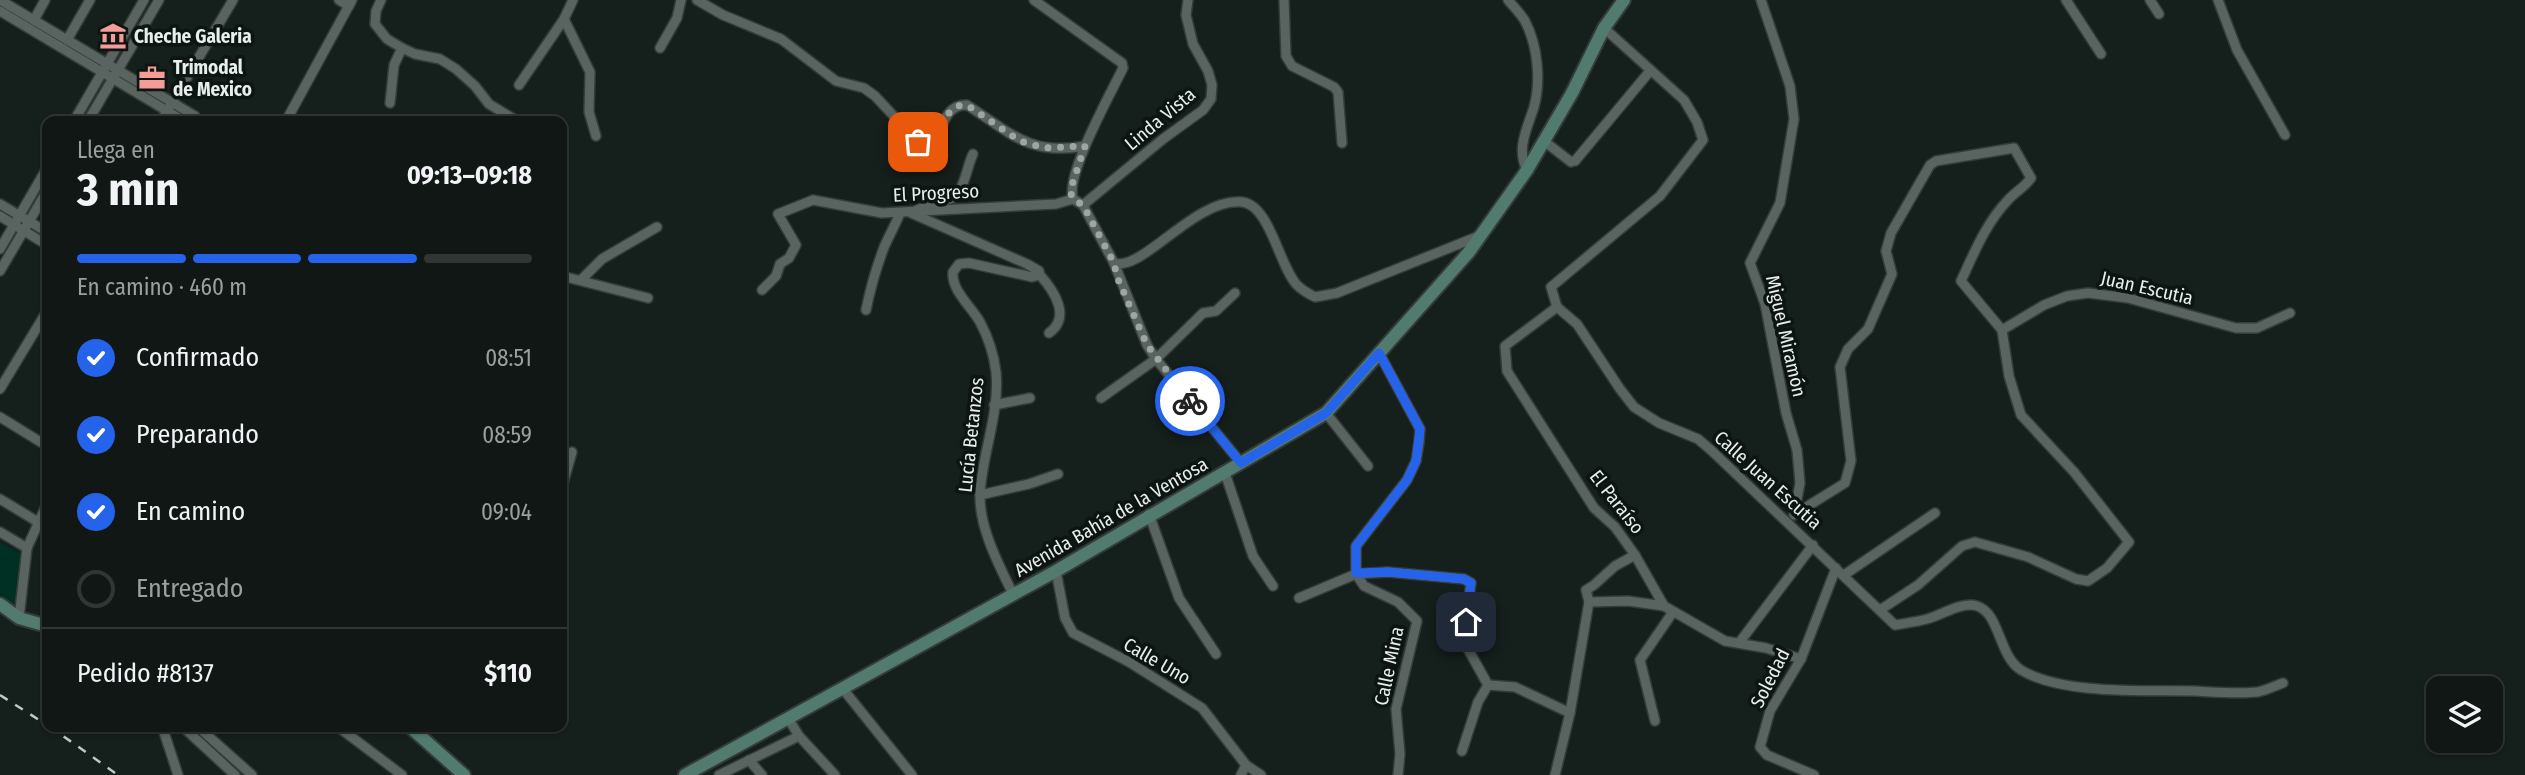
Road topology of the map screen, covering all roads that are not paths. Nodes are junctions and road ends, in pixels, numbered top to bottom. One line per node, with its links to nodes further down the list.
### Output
1 (0, 0): 25 (street)
2 (46, 0): 25 (street)
3 (90, 0): 27 (street)
4 (144, 0): 31 (street)
5 (159, 0): 33 (street)
6 (233, 0): 36 (street)
7 (340, 0): 21 (street)
8 (381, 0): 28 (street)
9 (573, 0): 24 (street)
10 (681, 0): 29 (street)
11 (697, 0): 48 (street)
12 (1034, 0): 48 (street)
13 (1188, 0): 55 (street, Linda Vista)
14 (1284, 0): 47 (street)
15 (1508, 0): 50 (street)
16 (1624, 0): 26 (main road, Avenida Bahía de la Ventosa)
17 (1761, 0): 102 (street, Miguel Miramón)
18 (2066, 0): 30 (street)
19 (2150, 0): 23 (street)
20 (2218, 0): 44 (street)
21 (351, 3): 42 (street)
22 (0, 11): 31 (street)
23 (2159, 14)
24 (564, 19): 34 (street); 45 (street)
25 (34, 20): 27 (street)
26 (1604, 28): 32 (street); 46 (main road, Avenida Bahía de la Ventosa)
27 (67, 40): 31 (street)
28 (402, 48): 35 (street); 43 (street)
29 (660, 48)
30 (2101, 54)
31 (105, 68): 33 (street); 37 (street)
32 (1650, 71): 46 (street); 76 (street)
33 (115, 74): 36 (street); 38 (street)
34 (519, 85)
35 (390, 103)
36 (170, 107): 39 (street); 40 (street); 41 (street)
37 (77, 116)
38 (91, 116)
39 (164, 116)
40 (179, 116)
41 (195, 116)
42 (289, 116)
43 (509, 116)
44 (2285, 135)
45 (596, 136)
46 (1544, 141): 50 (main road, Avenida Bahía de la Ventosa)
47 (1342, 144)
48 (1085, 146): 53 (street)
49 (973, 154): 57 (street)
50 (1527, 170): 65 (main road, Avenida Bahía de la Ventosa)
51 (42, 177): 59 (street)
52 (42, 199): 60 (street)
53 (1073, 199): 55 (street); 57 (street, El Progreso)
54 (0, 204): 59 (street)
55 (1083, 205): 68 (street)
56 (900, 213): 57 (street, El Progreso); 73 (street, El Progreso); 77 (street)
57 (911, 213): 70 (street)
58 (0, 216): 61 (street)
59 (20, 216): 60 (street); 61 (street)
60 (29, 221): 63 (street); 64 (street)
61 (14, 225): 64 (street); 67 (street)
62 (657, 227): 72 (street)
63 (42, 229)
64 (24, 231): 66 (street); 69 (street)
65 (1479, 236): 68 (street); 82 (main road, Avenida Bahía de la Ventosa)
66 (42, 242)
67 (0, 249)
68 (1114, 263): 83 (street)
69 (0, 271)
70 (1040, 275): 81 (street); 87 (street, Lucía Betanzos)
71 (567, 277): 72 (street)
72 (581, 280): 75 (street)
73 (762, 290)
74 (1235, 293): 83 (street)
75 (648, 298)
76 (1556, 307): 103 (street, Calle Juan Escutia); 108 (street, El Paraíso)
77 (866, 310)
78 (2290, 313): 80 (street, Juan Escutia)
79 (42, 318): 84 (street)
80 (2002, 330): 102 (street); 119 (street)
81 (1049, 333)
82 (1379, 353): 88 (main road, Avenida Bahía de la Ventosa); 111 (street)
83 (1156, 359): 86 (street); 92 (street)
84 (0, 389)
85 (1030, 398): 87 (street)
86 (1101, 398)
87 (994, 405): 97 (street, Lucía Betanzos)
88 (1326, 413): 92 (main road, Avenida Bahía de la Ventosa); 93 (street)
89 (0, 417): 90 (street)
90 (42, 443)
91 (572, 452): 94 (street)
92 (1241, 463): 95 (main road, Avenida Bahía de la Ventosa)
93 (1368, 466)
94 (567, 470)
95 (1225, 473): 101 (main road, Avenida Bahía de la Ventosa); 113 (street)
96 (1058, 474): 97 (street)
97 (980, 495): 114 (street, Lucía Betanzos)
98 (0, 499): 104 (street)
99 (1936, 513): 112 (street)
100 (42, 514): 104 (street)
101 (1149, 514): 110 (main road, Avenida Bahía de la Ventosa); 124 (street)
102 (1795, 514): 103 (street)
103 (1787, 520): 106 (street, Calle Juan Escutia)
104 (38, 522): 107 (street)
105 (0, 532): 107 (street)
106 (1814, 545): 109 (street, Calle Juan Escutia); 123 (street)
107 (27, 548): 121 (street)
108 (1636, 555): 116 (street); 118 (street, El Paraíso)
109 (1836, 568): 112 (street, Calle Juan Escutia); 125 (street, Soledad)
110 (1056, 571): 114 (main road, Avenida Bahía de la Ventosa); 140 (street, Calle Uno)
111 (1356, 573): 115 (street); 127 (street); 153 (street, Calle Mina)
112 (1844, 575): 119 (street, Calle Juan Escutia)
113 (1273, 586)
114 (1013, 594): 128 (main road, Avenida Bahía de la Ventosa)
115 (1299, 598)
116 (1589, 601): 118 (street); 129 (street)
117 (0, 604): 121 (main road)
118 (1664, 606): 120 (street, El Paraíso)
119 (1880, 610): 126 (street, Calle Juan Escutia)
120 (1673, 612): 123 (street, El Paraíso); 131 (street)
121 (19, 618): 122 (main road)
122 (42, 625)
123 (1739, 643): 125 (street, El Paraíso)
124 (1216, 654)
125 (1801, 659): 155 (street, Soledad)
126 (2283, 683)
127 (1488, 685): 129 (street); 138 (street)
128 (843, 689): 130 (main road, Avenida Bahía de la Ventosa); 150 (street)
129 (1570, 713): 154 (street)
130 (788, 718): 137 (street); 146 (main road, Avenida Bahía de la Ventosa)
131 (1655, 721)
132 (164, 732): 141 (street)
133 (188, 732): 142 (street)
134 (204, 732): 143 (street)
135 (346, 732): 144 (street)
136 (416, 732): 145 (main road)
137 (799, 736): 139 (street); 149 (street)
138 (1462, 751)
139 (749, 760): 147 (street); 148 (street)
140 (1246, 765): 151 (street); 152 (street, Calle Uno)
141 (178, 775)
142 (235, 775)
143 (253, 775)
144 (402, 775)
145 (464, 775)
146 (685, 775)
147 (719, 775)
148 (762, 775)
149 (835, 775)
150 (912, 775)
151 (1241, 775)
152 (1261, 775)
153 (1398, 775)
154 (1555, 775)
155 (1814, 775)

